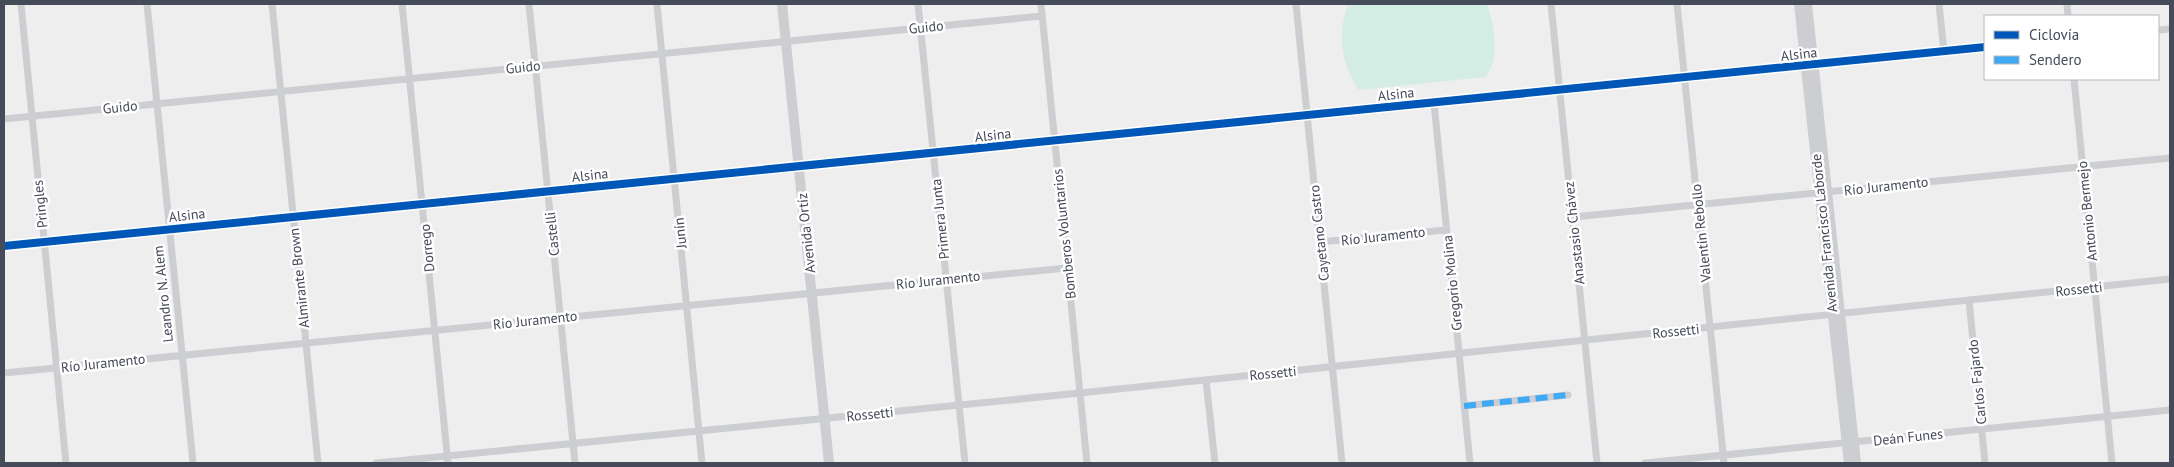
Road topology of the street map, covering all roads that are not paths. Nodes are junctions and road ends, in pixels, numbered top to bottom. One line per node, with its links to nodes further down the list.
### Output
1 (20, 4): 31 (street, Pringles)
2 (147, 4): 29 (street, Leandro N. Alem)
3 (272, 4): 28 (street, Almirante Brown)
4 (402, 4): 24 (street, Dorrego)
5 (529, 4): 23 (street, Castelli)
6 (657, 4): 21 (street, Junín)
7 (782, 4): 18 (main road, Avenida Ortíz)
8 (918, 4): 17 (street, Primera Junta)
9 (1041, 4): 16 (street, Bomberos Voluntarios)
10 (1296, 4): 32 (street, Cayetano Castro)
11 (1551, 4): 27 (street, Anastasio Chávez)
12 (1678, 4): 25 (street, Valentín Rebollo)
13 (1799, 4): 22 (main road, Avenida Francisco Laborde)
14 (1807, 4): 22 (main road, Avenida Francisco Laborde)
15 (1939, 4): 20 (street)
16 (1042, 16): 17 (street, Guido); 34 (street, Bomberos Voluntarios)
17 (921, 28): 18 (street, Guido); 35 (street, Primera Junta)
18 (786, 41): 21 (street, Guido); 37 (main road, Avenida Ortíz)
19 (1984, 48): 20 (street, Alsina)
20 (1944, 52): 22 (street, Alsina)
21 (662, 53): 23 (street, Guido); 39 (street, Junín)
22 (1810, 65): 25 (street, Alsina); 41 (main road, Avenida Francisco Laborde)
23 (536, 66): 24 (street, Guido); 40 (street, Castelli)
24 (410, 78): 28 (street, Guido); 42 (street, Dorrego)
25 (1685, 78): 27 (street, Alsina); 43 (street, Valentín Rebollo)
26 (2074, 80): 38 (street, Antonio Bermejo)
27 (1560, 90): 30 (street, Alsina); 45 (street, Anastasio Chávez)
28 (280, 91): 29 (street, Guido); 44 (street, Almirante Brown)
29 (157, 103): 31 (street, Guido); 46 (street, Leandro N. Alem)
30 (1434, 103): 32 (street, Alsina); 47 (street, Gregorio Molina)
31 (32, 116): 33 (street, Guido); 48 (street, Pringles)
32 (1308, 116): 34 (street, Alsina); 49 (street, Cayetano Castro)
33 (4, 118)
34 (1055, 142): 35 (street, Alsina); 51 (street, Bomberos Voluntarios)
35 (934, 154): 37 (street, Alsina); 53 (street, Primera Junta)
36 (2170, 158): 38 (street, Río Juramento)
37 (799, 167): 39 (street, Alsina); 55 (main road, Avenida Ortíz)
38 (2083, 167): 41 (street, Río Juramento); 54 (street, Antonio Bermejo)
39 (674, 179): 40 (street, Alsina); 57 (street, Junín)
40 (548, 192): 42 (street, Alsina); 59 (street, Castelli)
41 (1824, 193): 43 (street, Río Juramento); 58 (main road, Avenida Francisco Laborde)
42 (422, 204): 44 (street, Alsina); 61 (street, Dorrego)
43 (1698, 205): 45 (street, Río Juramento); 60 (street, Valentín Rebollo)
44 (293, 217): 46 (street, Alsina); 63 (street, Almirante Brown)
45 (1573, 218): 62 (street, Anastasio Chávez)
46 (169, 229): 48 (street, Alsina); 65 (street, Leandro N. Alem)
47 (1446, 230): 49 (street, Río Juramento); 64 (street, Gregorio Molina)
48 (44, 242): 50 (street, Alsina); 67 (street, Pringles)
49 (1320, 242): 66 (street, Cayetano Castro)
50 (4, 246)
51 (1067, 268): 53 (street, Río Juramento); 70 (street, Bomberos Voluntarios)
52 (2170, 279): 54 (street, Rossetti)
53 (946, 280): 55 (street, Río Juramento); 72 (street, Primera Junta)
54 (2095, 287): 56 (street, Rossetti); 75 (street, Antonio Bermejo)
55 (812, 293): 57 (street, Río Juramento); 76 (main road, Avenida Ortíz)
56 (1969, 300): 58 (street, Rossetti); 77 (street, Carlos Fajardo)
57 (687, 305): 59 (street, Río Juramento); 78 (street, Junín)
58 (1837, 314): 60 (street, Rossetti); 79 (main road, Avenida Francisco Laborde)
59 (561, 318): 61 (street, Río Juramento); 80 (street, Castelli)
60 (1710, 327): 62 (street, Rossetti); 81 (street, Valentín Rebollo)
61 (435, 330): 63 (street, Río Juramento); 82 (street, Dorrego)
62 (1585, 340): 64 (street, Rossetti); 95 (street, Anastasio Chávez)
63 (306, 343): 65 (street, Río Juramento); 85 (street, Almirante Brown)
64 (1459, 354): 66 (street, Rossetti); 73 (street, Gregorio Molina)
65 (182, 355): 67 (street, Río Juramento); 84 (street, Leandro N. Alem)
66 (1333, 367): 69 (street, Rossetti); 93 (street, Cayetano Castro)
67 (57, 368): 68 (street, Río Juramento); 83 (street, Pringles)
68 (4, 373)
69 (1206, 380): 70 (street, Rossetti); 92 (street)
70 (1080, 394): 72 (street, Rossetti); 91 (street, Bomberos Voluntarios)
71 (1568, 395): 73 (street)
72 (959, 405): 76 (street, Rossetti); 90 (street, Primera Junta)
73 (1464, 406): 94 (street, Gregorio Molina)
74 (2170, 410): 75 (street, Deán Funes)
75 (2108, 416): 77 (street, Deán Funes); 100 (street, Antonio Bermejo)
76 (824, 419): 78 (street, Rossetti); 89 (main road, Avenida Ortíz)
77 (1982, 429): 79 (street, Deán Funes); 99 (street, Carlos Fajardo)
78 (699, 431): 80 (street, Rossetti); 88 (street, Junín)
79 (1851, 442): 81 (street, Deán Funes); 97 (main road, Avenida Francisco Laborde); 98 (main road, Avenida Francisco Laborde)
80 (573, 444): 82 (street, Rossetti); 87 (street, Castelli)
81 (1724, 459): 96 (street, Deán Funes)
82 (448, 460): 86 (street, Rossetti)
83 (66, 463)
84 (193, 463)
85 (318, 463)
86 (376, 463)
87 (575, 463)
88 (702, 463)
89 (829, 463)
90 (965, 463)
91 (1087, 463)
92 (1215, 463)
93 (1342, 463)
94 (1470, 463)
95 (1597, 463)
96 (1645, 463)
97 (1849, 463)
98 (1856, 463)
99 (1985, 463)
100 (2112, 463)

